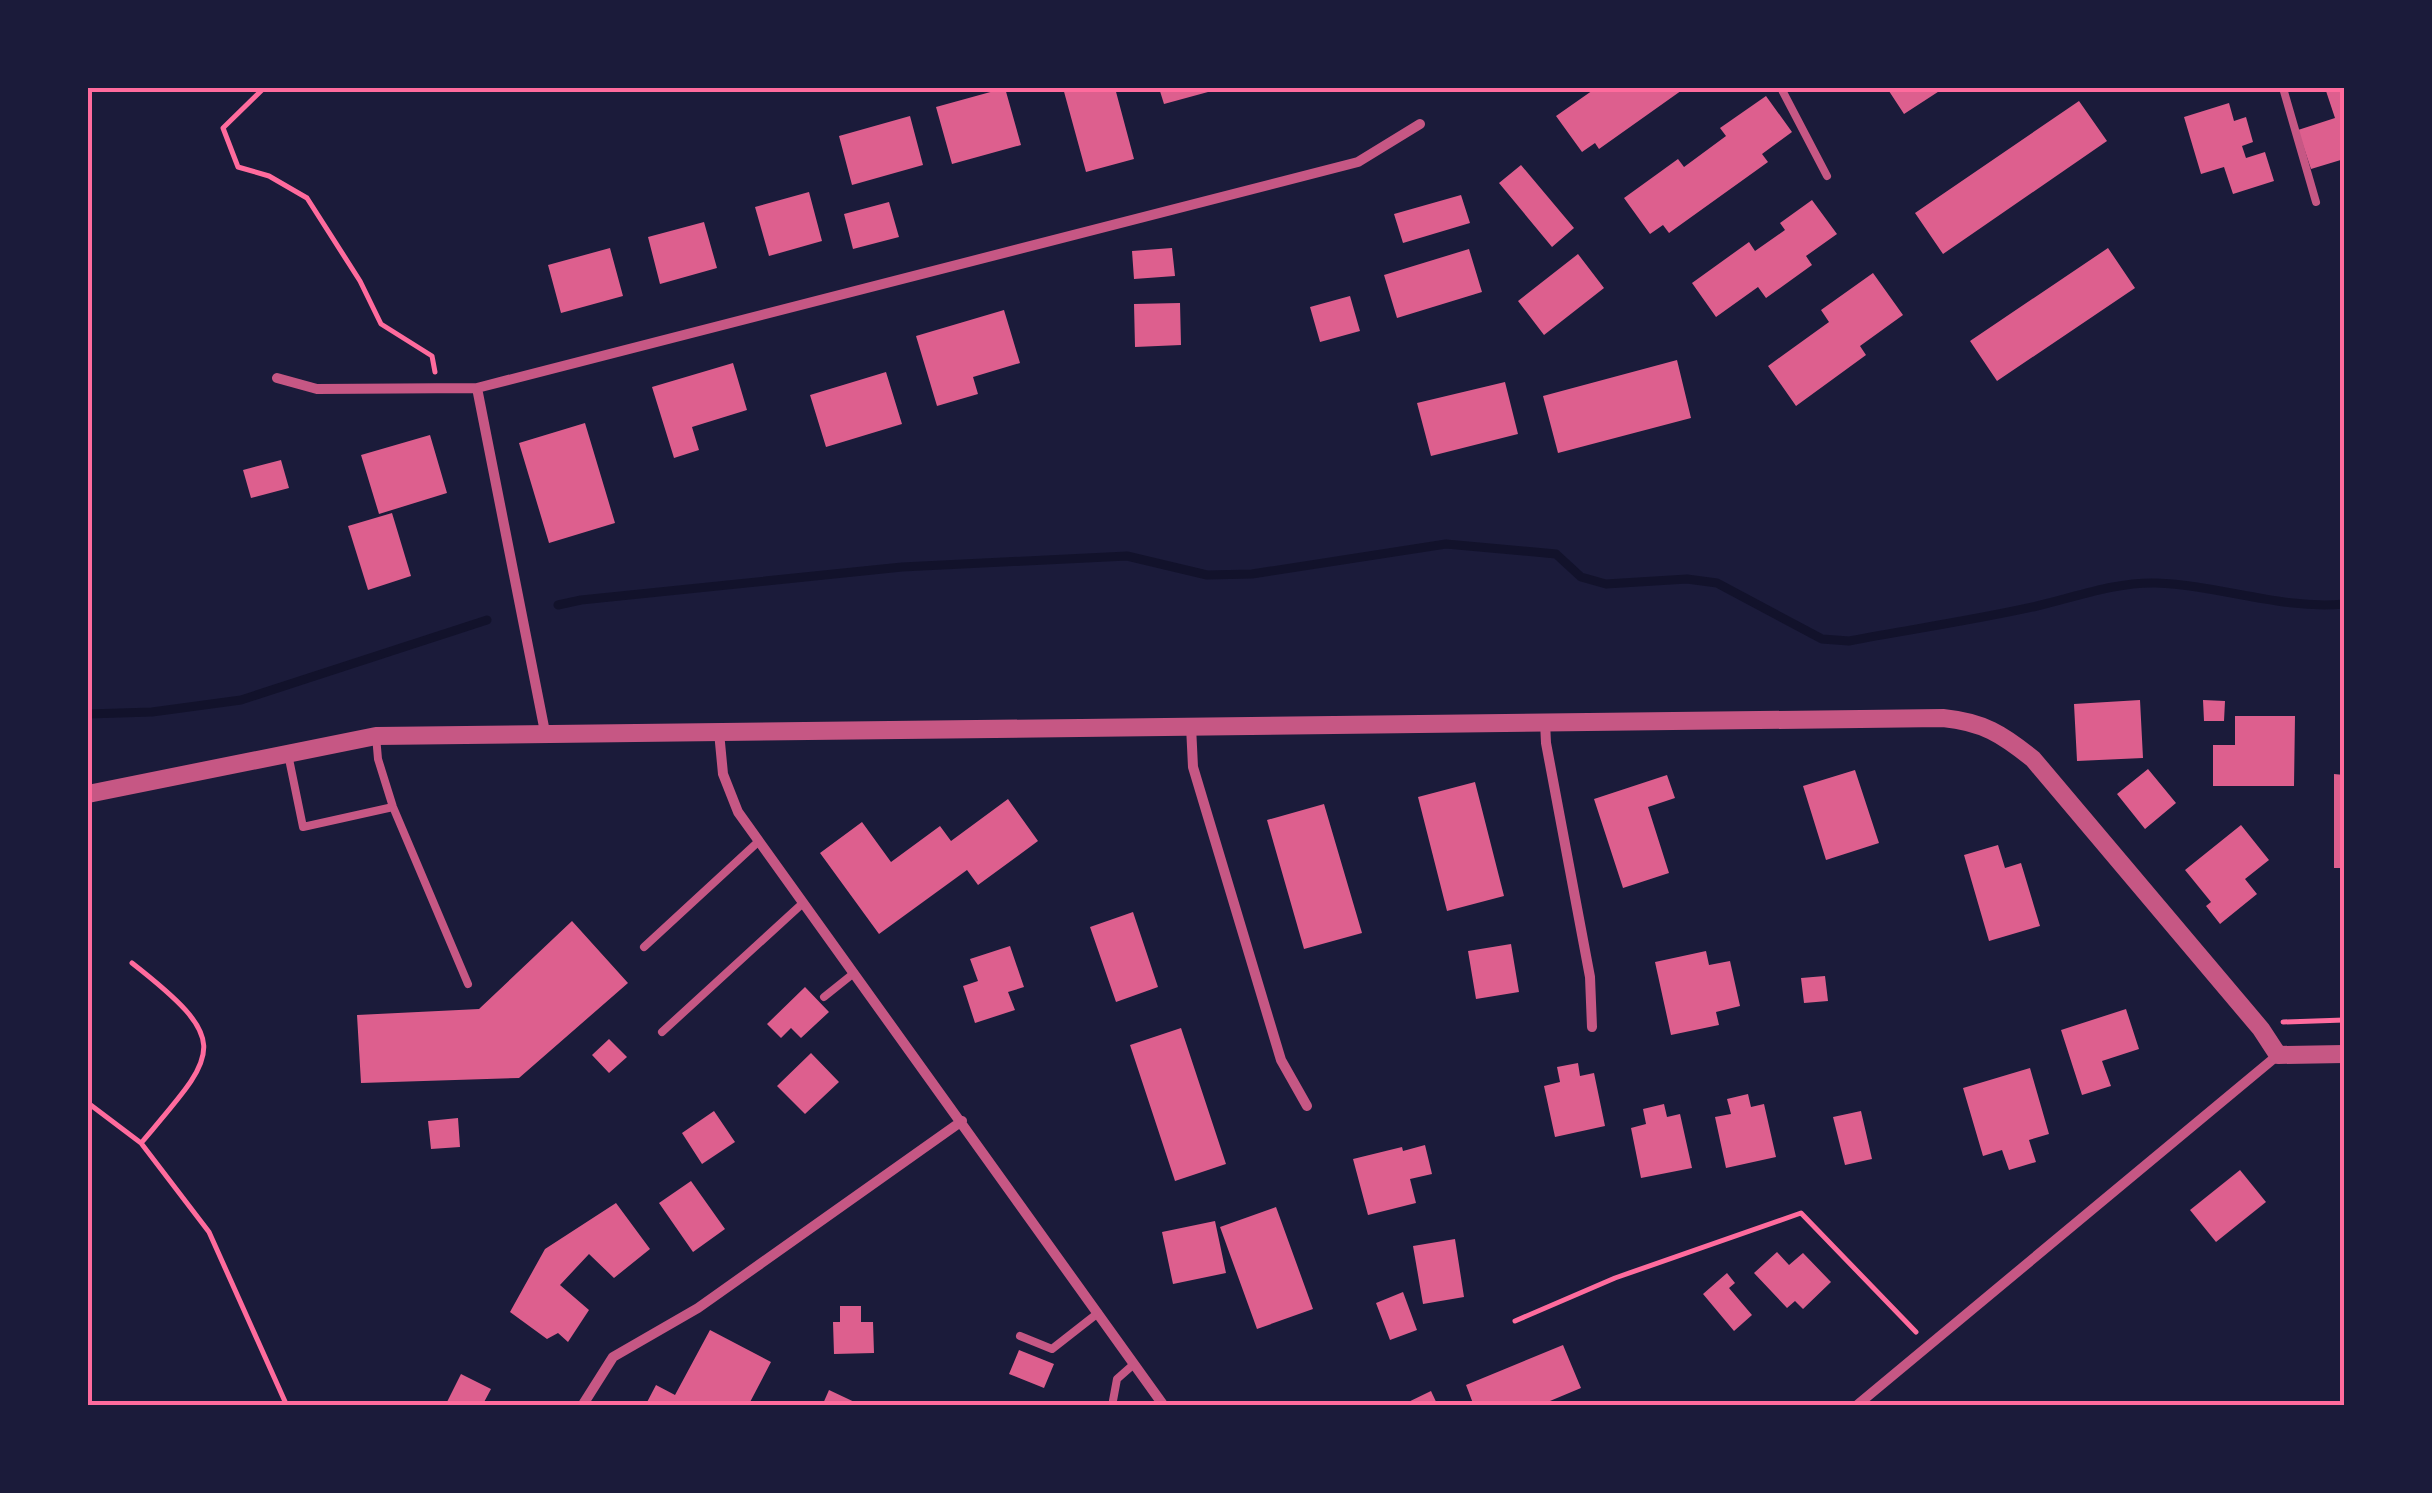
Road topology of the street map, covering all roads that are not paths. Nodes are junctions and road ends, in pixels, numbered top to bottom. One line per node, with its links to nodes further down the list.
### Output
1 (1781, 88): 4 (lane)
2 (2283, 88): 5 (lane)
3 (1420, 124): 7 (street)
4 (1827, 176)
5 (2316, 202)
6 (277, 378): 7 (street)
7 (477, 388): 11 (street)
8 (1545, 722): 9 (street); 22 (street); 25 (street)
9 (1191, 726): 10 (street); 26 (street)
10 (719, 731): 11 (street); 16 (street)
11 (546, 732): 12 (street)
12 (376, 736): 13 (street); 15 (lane)
13 (288, 754): 14 (street); 15 (lane)
14 (88, 794)
15 (393, 808): 20 (lane)
16 (759, 842): 17 (street); 18 (lane)
17 (803, 902): 19 (street); 23 (lane)
18 (644, 947)
19 (854, 973): 21 (lane); 27 (street)
20 (468, 984)
21 (824, 998)
22 (1592, 1027)
23 (662, 1032)
24 (2344, 1054): 25 (street)
25 (2278, 1055): 34 (street)
26 (1307, 1106)
27 (962, 1121): 28 (street); 31 (street)
28 (1098, 1314): 29 (lane); 30 (street)
29 (1020, 1336)
30 (1134, 1364): 32 (lane); 33 (street)
31 (582, 1406)
32 (1112, 1406)
33 (1164, 1406)
34 (1856, 1406)

